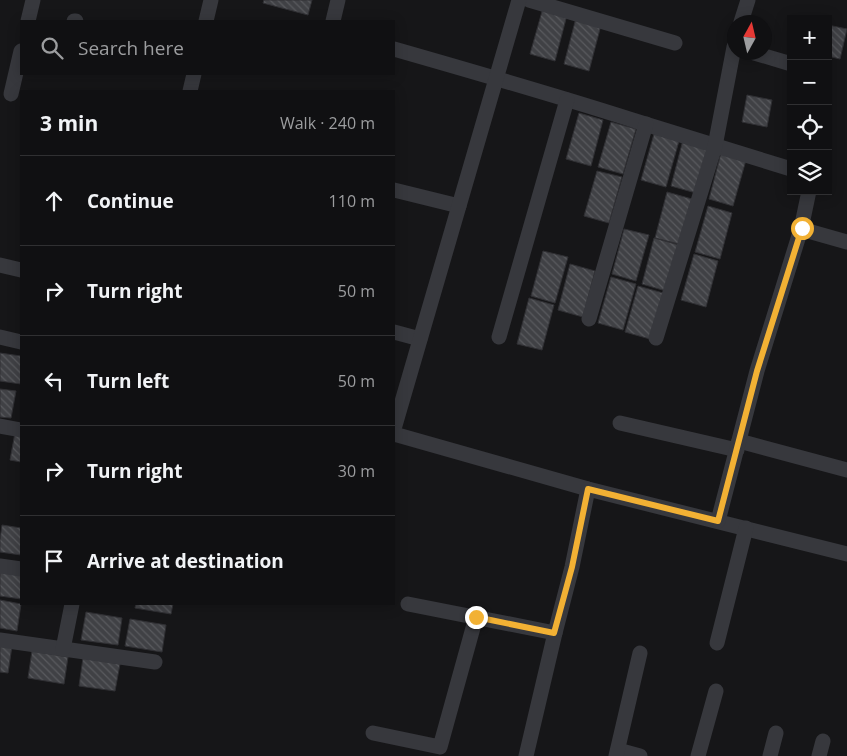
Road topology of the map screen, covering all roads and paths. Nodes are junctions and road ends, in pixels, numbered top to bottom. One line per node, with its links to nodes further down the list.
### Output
1 (33, 0): 8 (street)
2 (212, 0): 9 (street)
3 (338, 0): 10 (street)
4 (518, 0): 18 (street)
5 (529, 0): 11 (street)
6 (748, 0): 7 (street)
7 (743, 15)
8 (28, 20)
9 (206, 20)
10 (333, 20)
11 (675, 43)
12 (395, 49): 18 (street)
13 (20, 55): 20 (street)
14 (772, 58): 16 (street)
15 (732, 60): 23 (street)
16 (787, 63)
17 (194, 75): 19 (street)
18 (496, 78): 21 (street); 27 (street)
19 (190, 90)
20 (11, 94)
21 (568, 100): 22 (street); 35 (street)
22 (646, 124): 23 (street); 32 (street)
23 (715, 146): 24 (street); 36 (street)
24 (787, 168)
25 (395, 190): 27 (street)
26 (808, 195): 28 (street)
27 (459, 206): 37 (street)
28 (802, 228): 29 (street); 44 (street)
29 (847, 242)
30 (0, 265): 31 (street)
31 (20, 270)
32 (589, 319)
33 (395, 332): 37 (street)
34 (0, 337): 38 (street)
35 (499, 337)
36 (656, 338)
37 (420, 339): 41 (street)
38 (20, 342)
39 (620, 423): 44 (street)
40 (0, 426): 42 (street)
41 (395, 426)
42 (20, 430)
43 (395, 434): 46 (street)
44 (738, 446): 45 (street); 47 (street)
45 (847, 470)
46 (588, 489): 47 (street); 55 (street)
47 (718, 521): 48 (street)
48 (746, 528): 49 (street); 57 (street)
49 (847, 554)
50 (0, 566): 51 (street)
51 (20, 569)
52 (408, 604): 54 (street)
53 (72, 605): 58 (street)
54 (476, 617): 55 (street); 62 (street)
55 (554, 633): 66 (street)
56 (0, 640): 58 (street)
57 (717, 643)
58 (63, 649): 60 (street)
59 (640, 653): 65 (street)
60 (155, 662)
61 (716, 691): 68 (street)
62 (373, 733)
63 (776, 733): 69 (street)
64 (823, 741): 70 (street)
65 (617, 753): 67 (street)
66 (526, 756)
67 (640, 756)
68 (698, 756)
69 (770, 756)
70 (819, 756)

